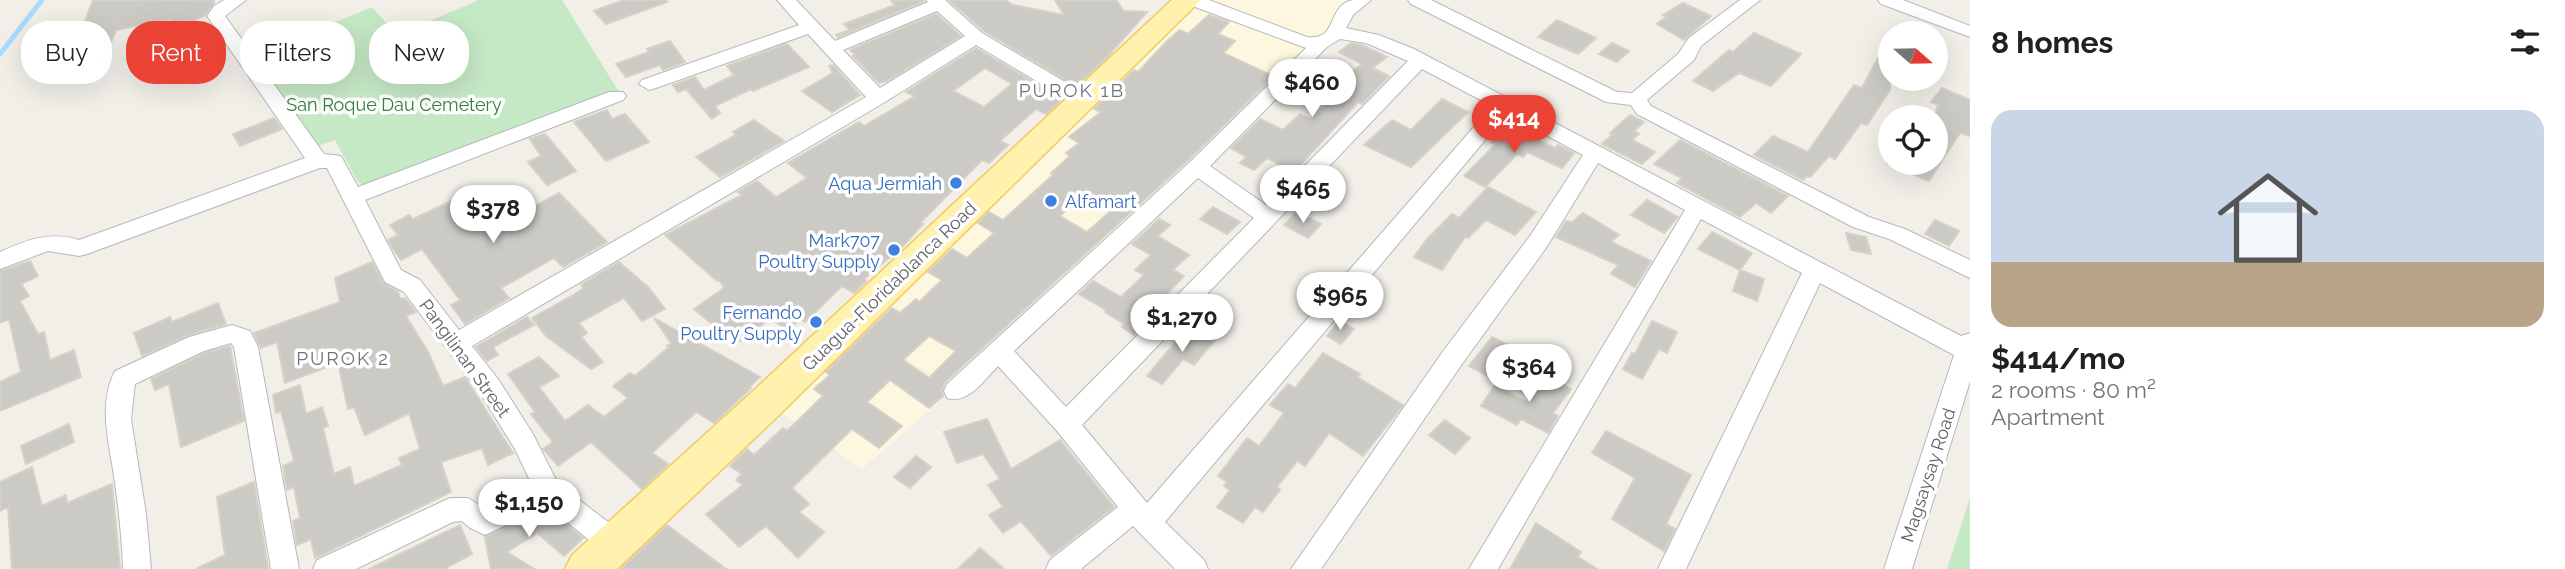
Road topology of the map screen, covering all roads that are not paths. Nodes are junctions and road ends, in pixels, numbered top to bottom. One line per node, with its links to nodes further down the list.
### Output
1 (237, 0): 22 (street, Pangilinan Street)
2 (786, 0): 9 (street)
3 (1191, 0): 12 (street); 19 (main road, Guagua-Floridablanca Road)
4 (1362, 0): 12 (street)
5 (1417, 0): 18 (street)
6 (1751, 0): 18 (street)
7 (1887, 0): 10 (street)
8 (937, 2): 11 (street); 13 (street)
9 (810, 27): 13 (street); 15 (street)
10 (1970, 32)
11 (976, 37): 17 (street); 19 (street)
12 (1327, 39): 14 (street); 23 (street)
13 (833, 48): 17 (street)
14 (1420, 60): 20 (street); 26 (street)
15 (649, 84)
16 (617, 96): 24 (street)
17 (878, 98): 30 (street)
18 (1637, 99): 29 (street)
19 (1082, 100): 37 (main road, Guagua-Floridablanca Road)
20 (1504, 105): 21 (street); 36 (street)
21 (1594, 153): 25 (street); 44 (street)
22 (326, 161): 24 (street, Pangilinan Street); 27 (street)
23 (1198, 167): 26 (street); 32 (street)
24 (354, 196): 30 (street, Pangilinan Street)
25 (1697, 208): 28 (street); 45 (street)
26 (1266, 216): 34 (street)
27 (0, 261)
28 (1815, 270): 31 (street); 46 (street)
29 (1970, 270)
30 (455, 344): 35 (street, Pangilinan Street)
31 (1969, 346): 47 (street, Magsaysay Road)
32 (999, 351): 33 (street); 34 (street)
33 (956, 391)
34 (1066, 424): 36 (street)
35 (549, 492): 37 (street, Pangilinan Street); 40 (street)
36 (1141, 516): 42 (street); 43 (street)
37 (614, 543): 41 (main road, Guagua-Floridablanca Road)
38 (137, 569): 39 (street)
39 (285, 569)
40 (327, 569)
41 (587, 569)
42 (1060, 569)
43 (1194, 569)
44 (1306, 569)
45 (1483, 569)
46 (1672, 569)
47 (1898, 569)

